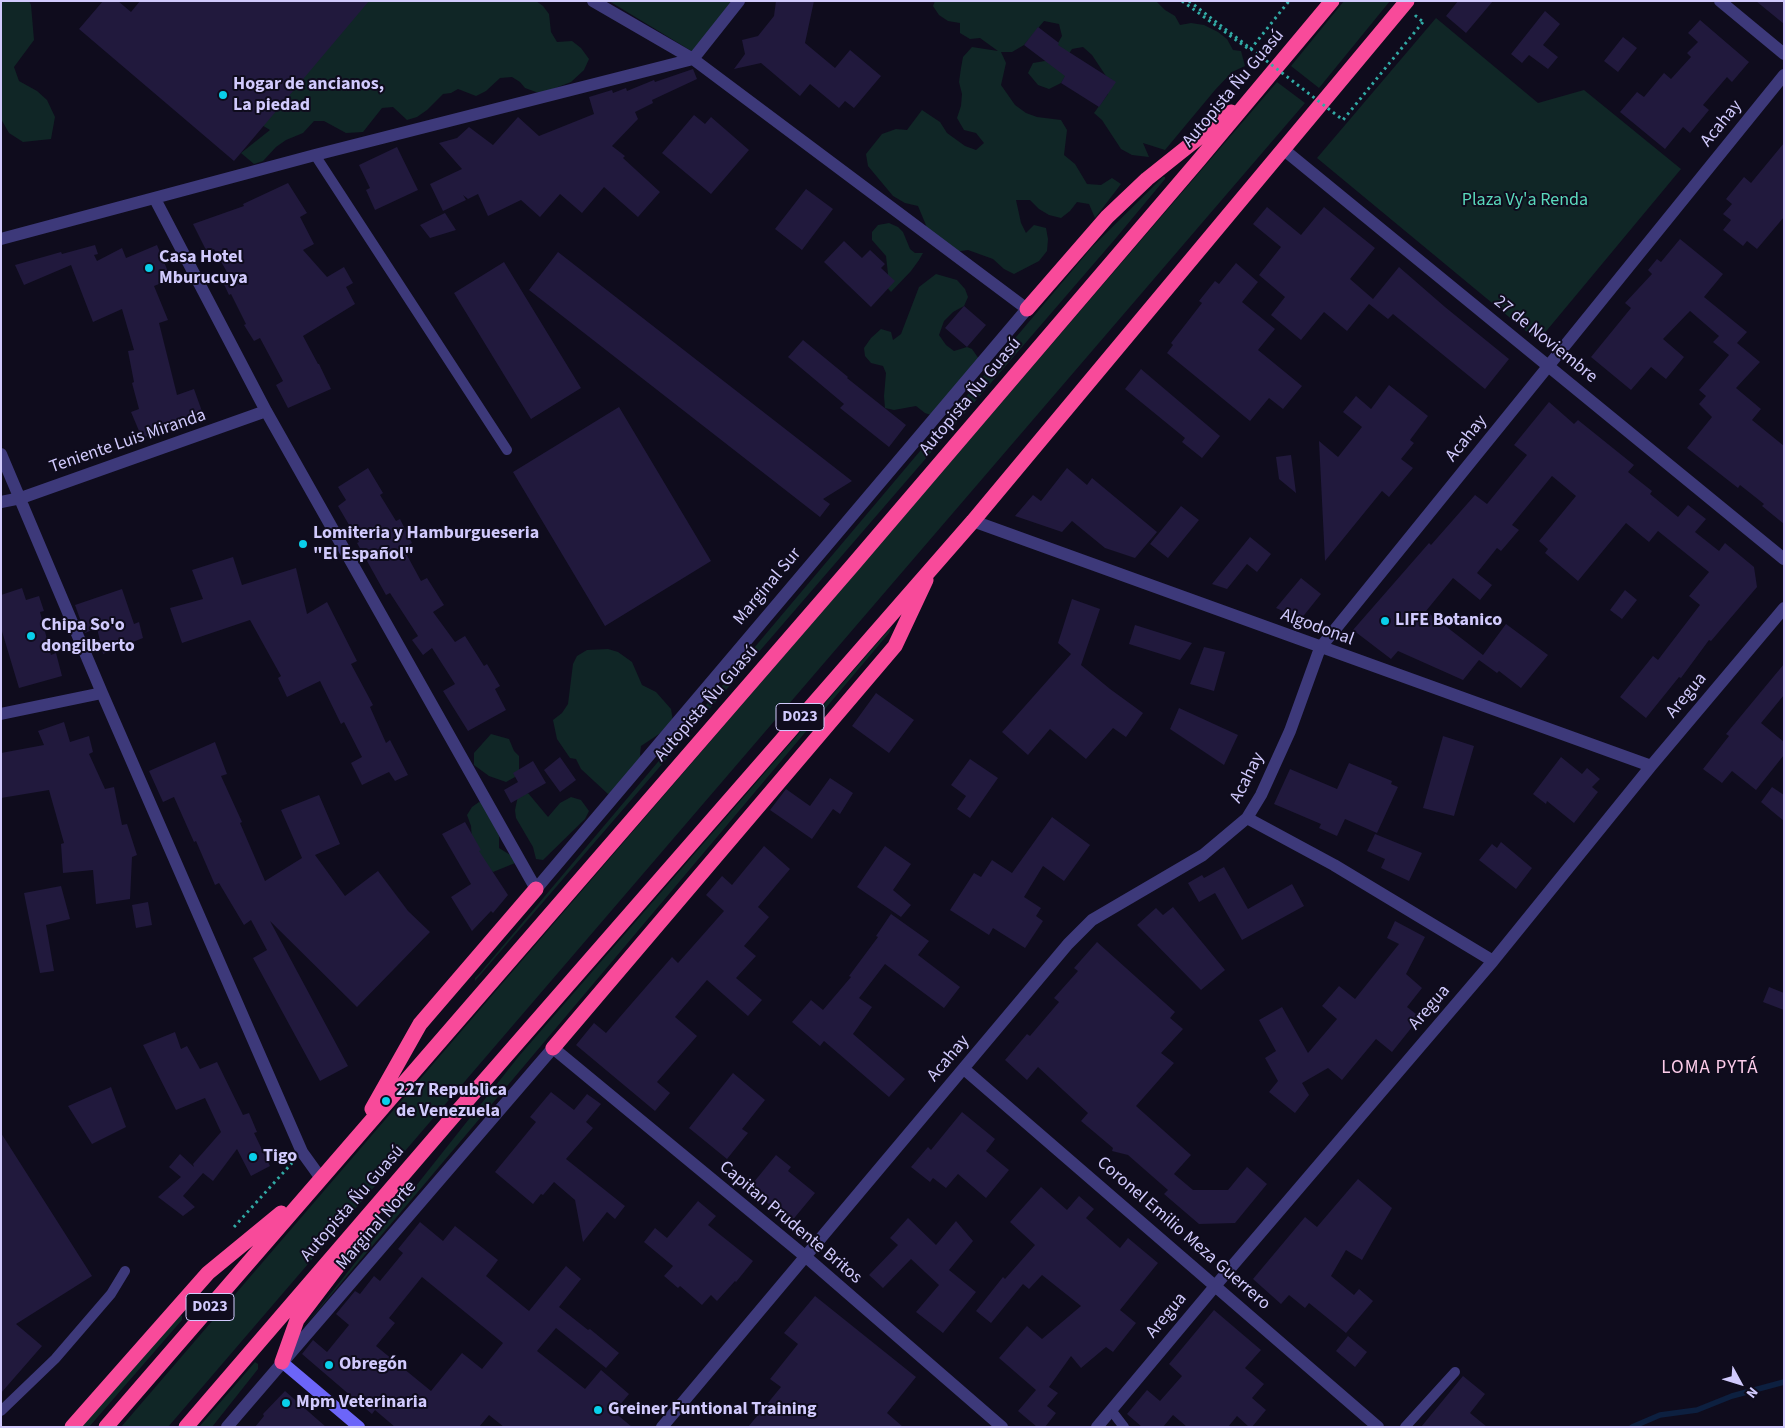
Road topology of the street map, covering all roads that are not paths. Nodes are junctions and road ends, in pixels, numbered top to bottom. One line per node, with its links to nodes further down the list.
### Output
1 (593, 1): 7 (street)
2 (739, 1): 7 (street)
3 (1332, 1): 9 (highway, Autopista Ñu Guasú / D023)
4 (1407, 1): 10 (highway, Autopista Ñu Guasú / D023)
5 (1720, 1): 6 (street)
6 (1784, 54)
7 (693, 58): 11 (street); 14 (street)
8 (1784, 75): 15 (street, Acahay)
9 (1256, 92): 14 (highway); 35 (highway, Autopista Ñu Guasú / D023)
10 (1283, 149): 15 (street, 27 de Noviembre); 21 (highway, Autopista Ñu Guasú / D023)
11 (315, 155): 12 (street); 17 (lane)
12 (155, 199): 13 (street); 16 (street)
13 (1, 239)
14 (1027, 309): 30 (street, Marginal Sur)
15 (1549, 365): 22 (street, 27 de Noviembre); 25 (street, Acahay)
16 (266, 412): 19 (street, Teniente Luis Miranda); 30 (street)
17 (507, 450)
18 (1, 454): 19 (street)
19 (20, 498): 20 (street, Teniente Luis Miranda); 26 (street)
20 (1, 502)
21 (973, 521): 23 (highway, Autopista Ñu Guasú / D023); 25 (street, Algodonal)
22 (1784, 559)
23 (933, 565): 32 (highway); 34 (highway, Autopista Ñu Guasú / D023)
24 (1784, 608): 28 (street, Aregua)
25 (1320, 648): 28 (street, Algodonal); 29 (street, Acahay)
26 (102, 693): 27 (street); 36 (street)
27 (1, 714)
28 (1651, 766): 31 (street, Aregua)
29 (1247, 818): 31 (street); 33 (street, Acahay)
30 (536, 889): 35 (highway)
31 (1493, 962): 39 (street, Aregua)
32 (553, 1048): 37 (street, Capitan Prudente Britos); 40 (street, Marginal Norte)
33 (964, 1068): 37 (street, Acahay); 39 (street, Coronel Emilio Meza Guerrero)
34 (457, 1112): 40 (highway); 46 (highway, Autopista Ñu Guasú / D023)
35 (358, 1134): 36 (highway, Autopista Ñu Guasú / D023)
36 (317, 1182): 44 (highway); 45 (highway, Autopista Ñu Guasú / D023)
37 (806, 1258): 49 (street, Acahay); 50 (street, Capitan Prudente Britos)
38 (125, 1270): 43 (lane)
39 (1216, 1285): 42 (street, Aregua); 53 (street, Coronel Emilio Meza Guerrero)
40 (282, 1362): 47 (street, Marginal Norte); 48 (street)
41 (1455, 1372): 54 (lane)
42 (1111, 1410): 51 (street, Aregua); 52 (lane)
43 (1, 1411)
44 (72, 1427)
45 (106, 1427)
46 (186, 1427)
47 (227, 1427)
48 (359, 1427)
49 (662, 1427)
50 (1002, 1427)
51 (1097, 1427)
52 (1124, 1427)
53 (1378, 1427)
54 (1405, 1427)

